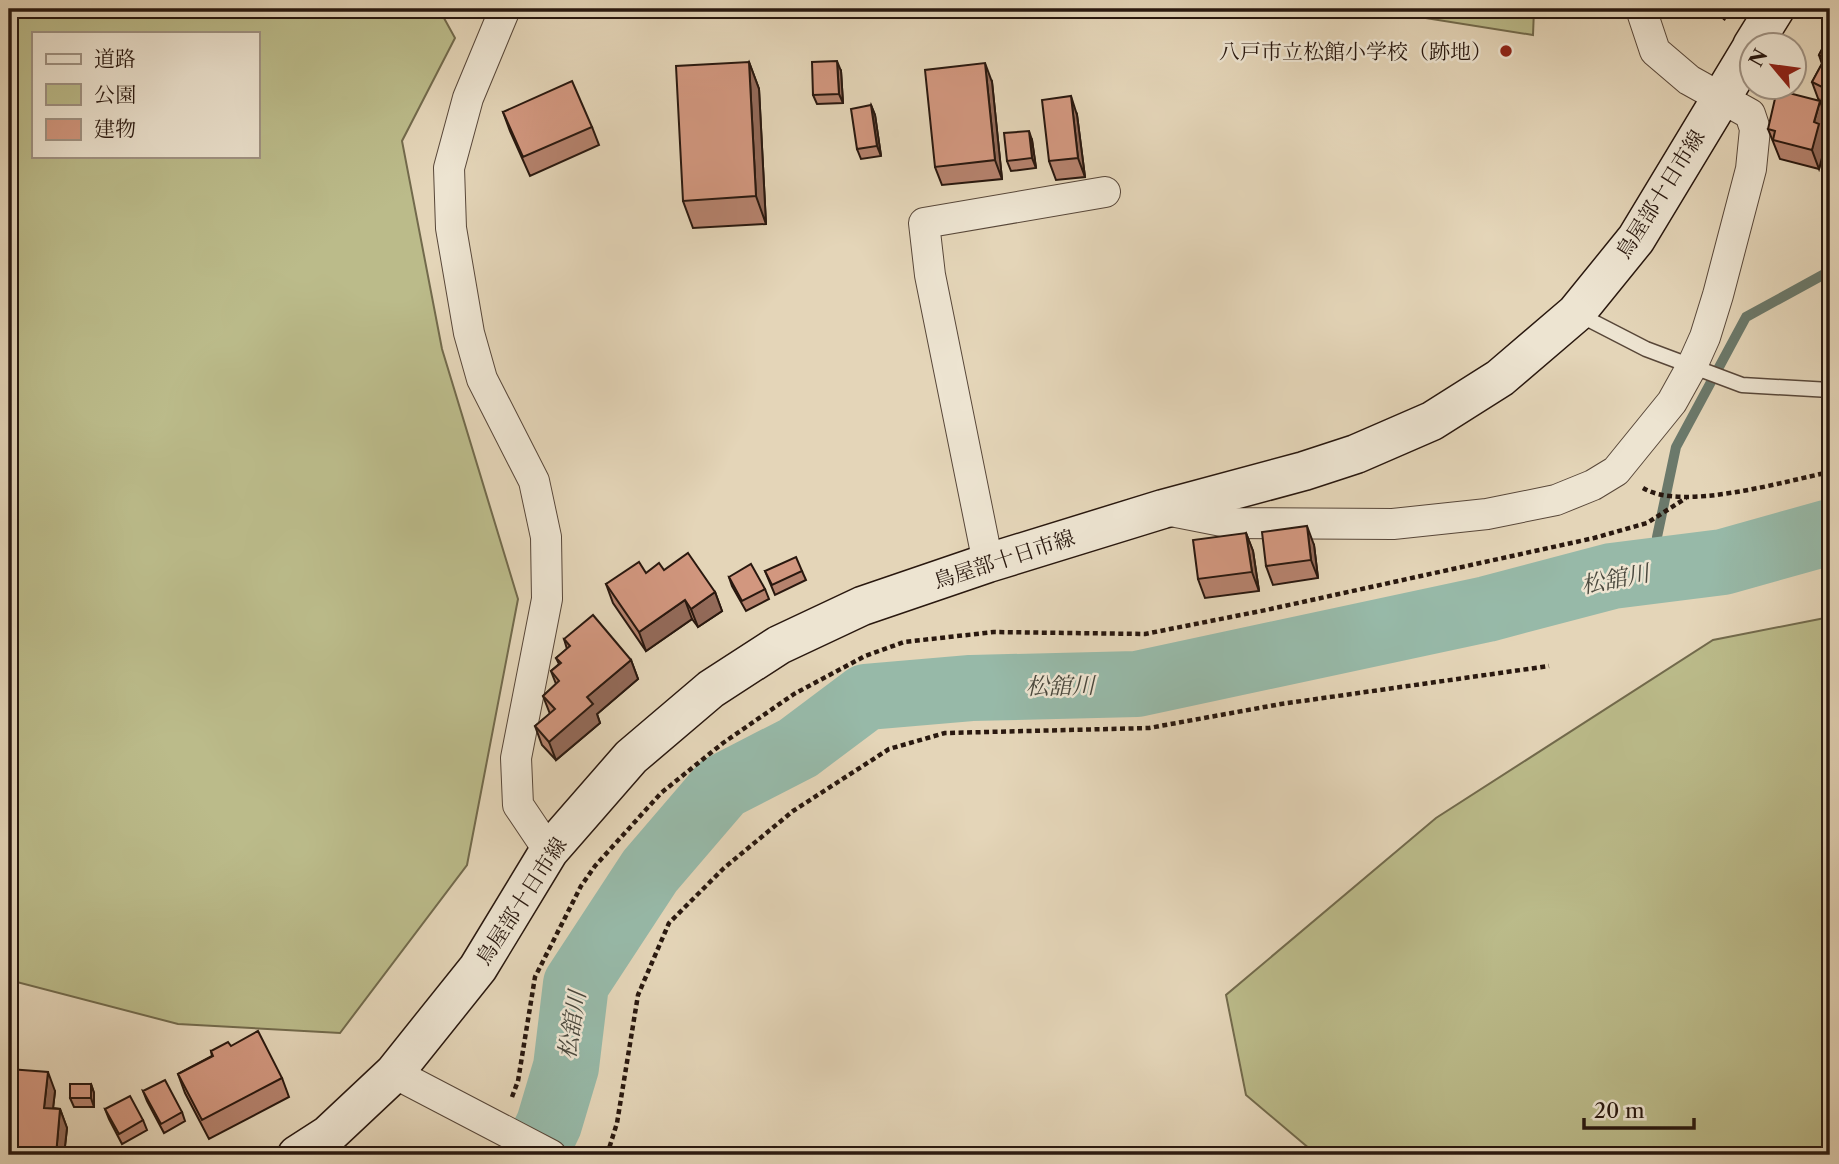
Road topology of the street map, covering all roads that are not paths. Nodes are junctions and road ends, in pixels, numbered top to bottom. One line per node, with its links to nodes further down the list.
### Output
1 (505, 9): 13 (street)
2 (1641, 9): 6 (street)
3 (1775, 9): 4 (main road, 鳥屋部十日市線)
4 (1750, 32)
5 (1738, 52): 6 (main road, 鳥屋部十日市線)
6 (1721, 96): 8 (main road, 鳥屋部十日市線); 9 (street)
7 (1105, 192): 12 (street)
8 (1576, 313): 9 (lane); 11 (main road, 鳥屋部十日市線)
9 (1692, 366): 10 (lane); 11 (street)
10 (1830, 390)
11 (1163, 509): 12 (main road, 鳥屋部十日市線)
12 (988, 563): 13 (main road, 鳥屋部十日市線)
13 (549, 851): 14 (main road, 鳥屋部十日市線)
14 (394, 1073): 15 (main road, 鳥屋部十日市線); 16 (street)
15 (297, 1155)
16 (551, 1155)

